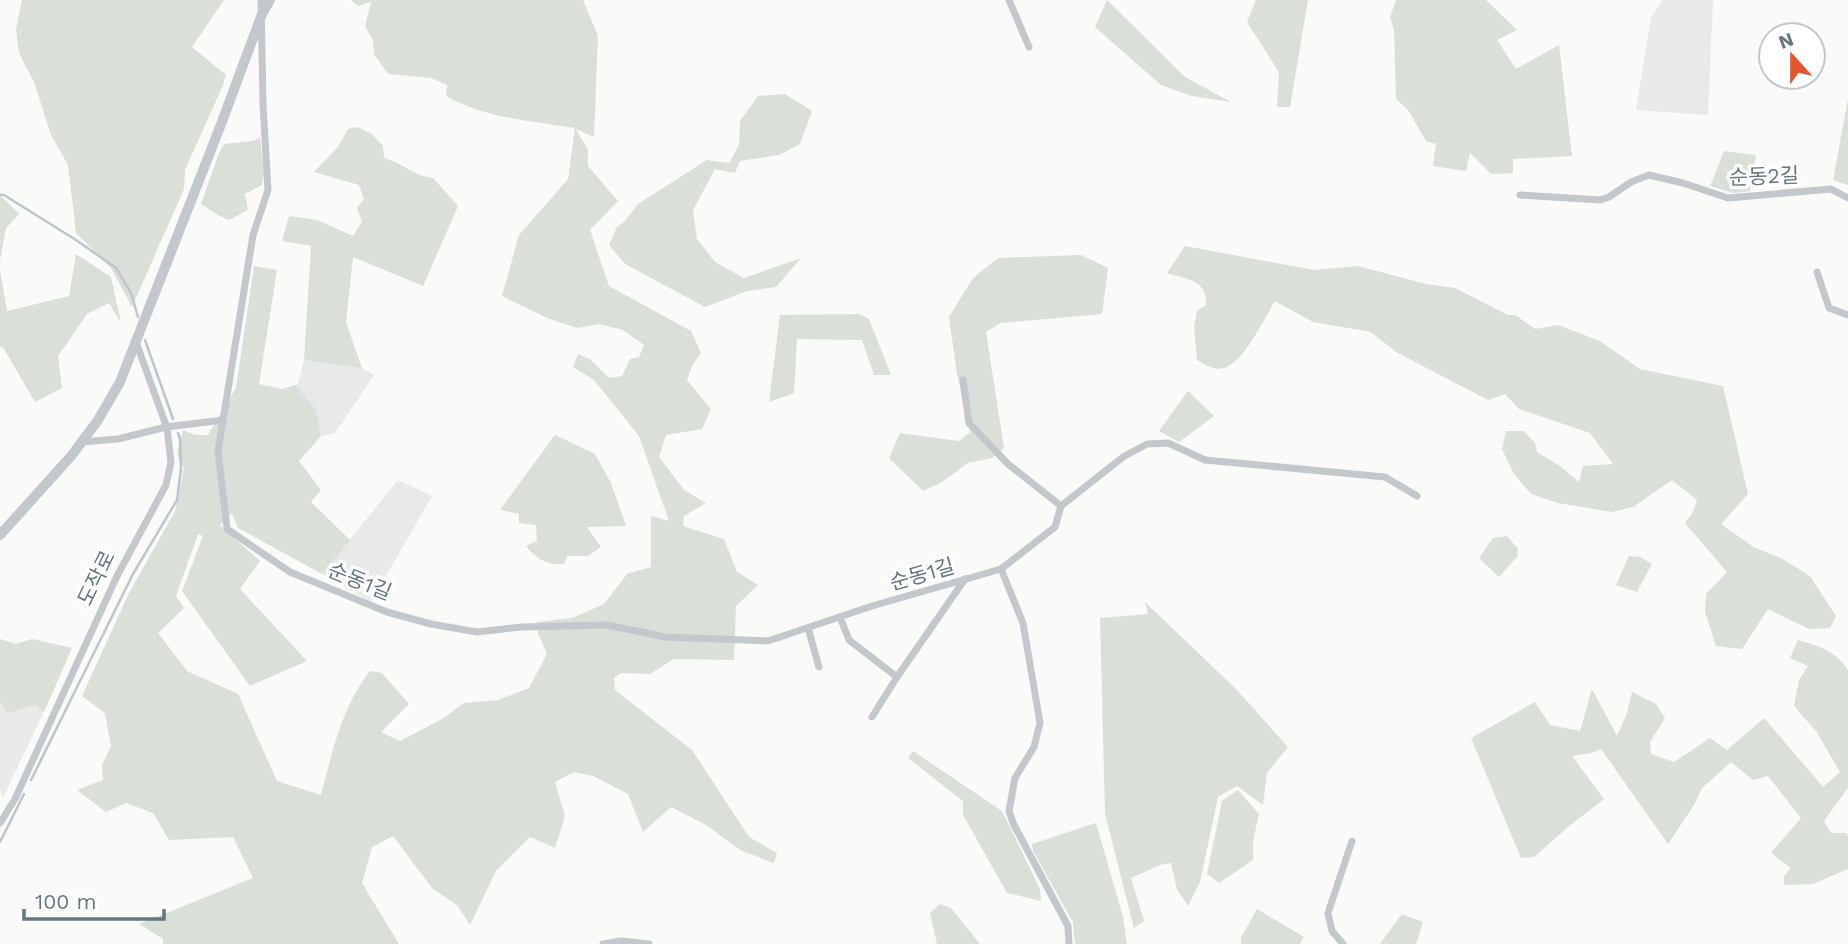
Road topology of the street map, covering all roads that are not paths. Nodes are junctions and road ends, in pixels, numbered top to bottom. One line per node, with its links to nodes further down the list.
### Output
1 (261, 0): 4 (street, 순동1길)
2 (270, 0): 4 (street)
3 (1009, 0): 5 (street)
4 (262, 14): 10 (street); 12 (street, 순동1길)
5 (1029, 47)
6 (1520, 195): 7 (street, 순동2길)
7 (1848, 198)
8 (1816, 272): 9 (street)
9 (1848, 316)
10 (136, 342): 13 (street, 도작로); 14 (street)
11 (963, 380): 16 (street)
12 (223, 420): 13 (street); 21 (street, 순동1길)
13 (166, 427): 14 (street); 25 (street, 도작로)
14 (82, 442): 17 (street)
15 (1417, 496): 16 (street)
16 (1061, 506): 18 (street, 순동1길)
17 (0, 534)
18 (1001, 569): 19 (street, 순동1길); 29 (street)
19 (965, 579): 20 (street, 순동1길); 23 (street)
20 (840, 617): 21 (street, 순동1길); 23 (street)
21 (808, 628): 22 (street)
22 (819, 667)
23 (897, 677): 24 (street)
24 (872, 717)
25 (0, 823)
26 (1352, 841): 30 (street)
27 (603, 944): 28 (street)
28 (649, 944)
29 (1069, 944)
30 (1343, 944)

